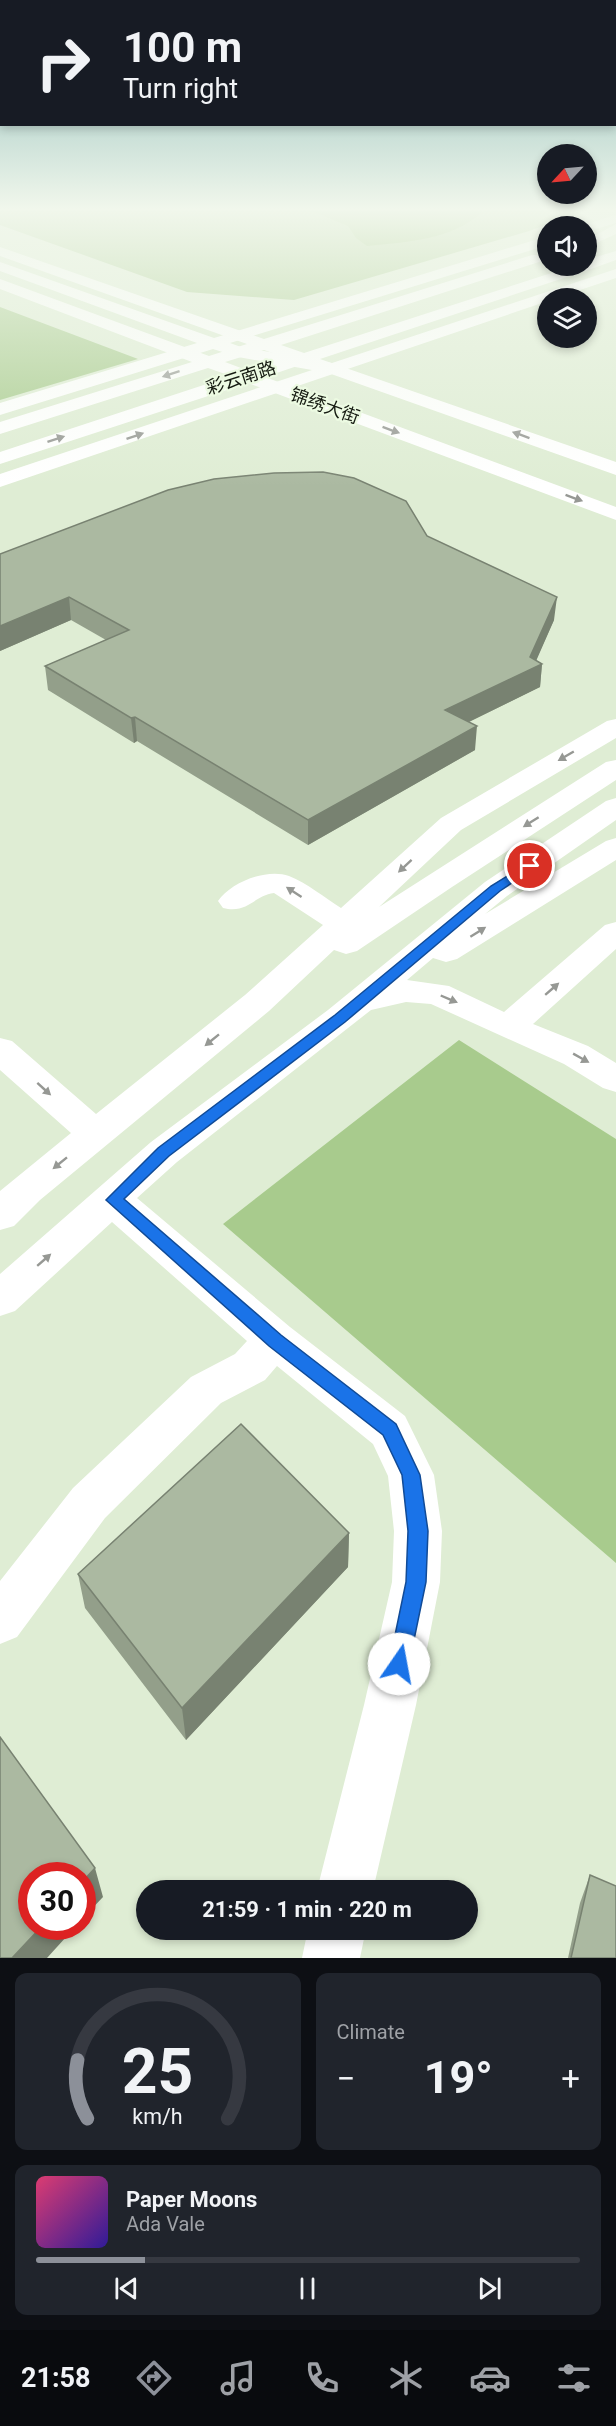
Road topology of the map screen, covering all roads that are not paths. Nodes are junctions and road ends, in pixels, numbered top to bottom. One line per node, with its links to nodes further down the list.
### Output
1 (49, 302): 13 (street, 锦绣大街)
2 (101, 302): 10 (street)
3 (132, 302): 11 (street)
4 (363, 302): 11 (street)
5 (397, 302): 12 (street, 彩云南路)
6 (473, 302): 9 (street, 彩云南路)
7 (478, 302): 9 (street)
8 (530, 302): 16 (street)
9 (465, 305): 14 (street, 彩云南路)
10 (214, 343): 11 (street); 13 (street)
11 (239, 344): 12 (street, 彩云南路); 14 (street); 15 (street, 彩云南路); 17 (street)
12 (264, 344): 14 (street, 锦绣大街)
13 (183, 353): 15 (street, 锦绣大街); 19 (street)
14 (298, 360): 16 (street, 锦绣大街); 17 (street, 彩云南路)
15 (208, 362): 17 (street, 锦绣大街); 20 (street, 彩云南路, one-way to 20)
16 (334, 369): 18 (street); 24 (street, 锦绣大街, one-way to 16)
17 (254, 374): 18 (street, 锦绣大街); 22 (street, 彩云南路)
18 (277, 388): 25 (street, one-way to 18); 26 (street, 锦绣大街, one-way to 26)
19 (0, 409)
20 (51, 411): 21 (street, 彩云南路); 22 (street)
21 (0, 428)
22 (87, 429): 23 (street, 彩云南路, one-way to 22)
23 (0, 458)
24 (616, 469)
25 (0, 481)
26 (616, 514)
27 (616, 727): 32 (street, one-way to 32)
28 (616, 768): 35 (street, one-way to 35)
29 (616, 807): 36 (street)
30 (616, 846): 34 (street, one-way to 30)
31 (234, 901): 32 (street, one-way to 31)
32 (343, 924): 35 (street)
33 (616, 932): 37 (street, one-way to 33)
34 (371, 999): 36 (street); 37 (street, one-way to 37)
35 (257, 1003): 40 (street, one-way to 40)
36 (340, 1018): 41 (street)
37 (508, 1028): 39 (street, one-way to 39)
38 (0, 1050): 40 (street, one-way to 40)
39 (616, 1079)
40 (95, 1134): 42 (street, one-way to 42)
41 (114, 1200): 43 (street, one-way to 41); 44 (street)
42 (0, 1215)
43 (0, 1299)
44 (275, 1340): 45 (street); 46 (street)
45 (0, 1620)
46 (347, 1880)
47 (335, 1940): 48 (street)
48 (331, 1958)

